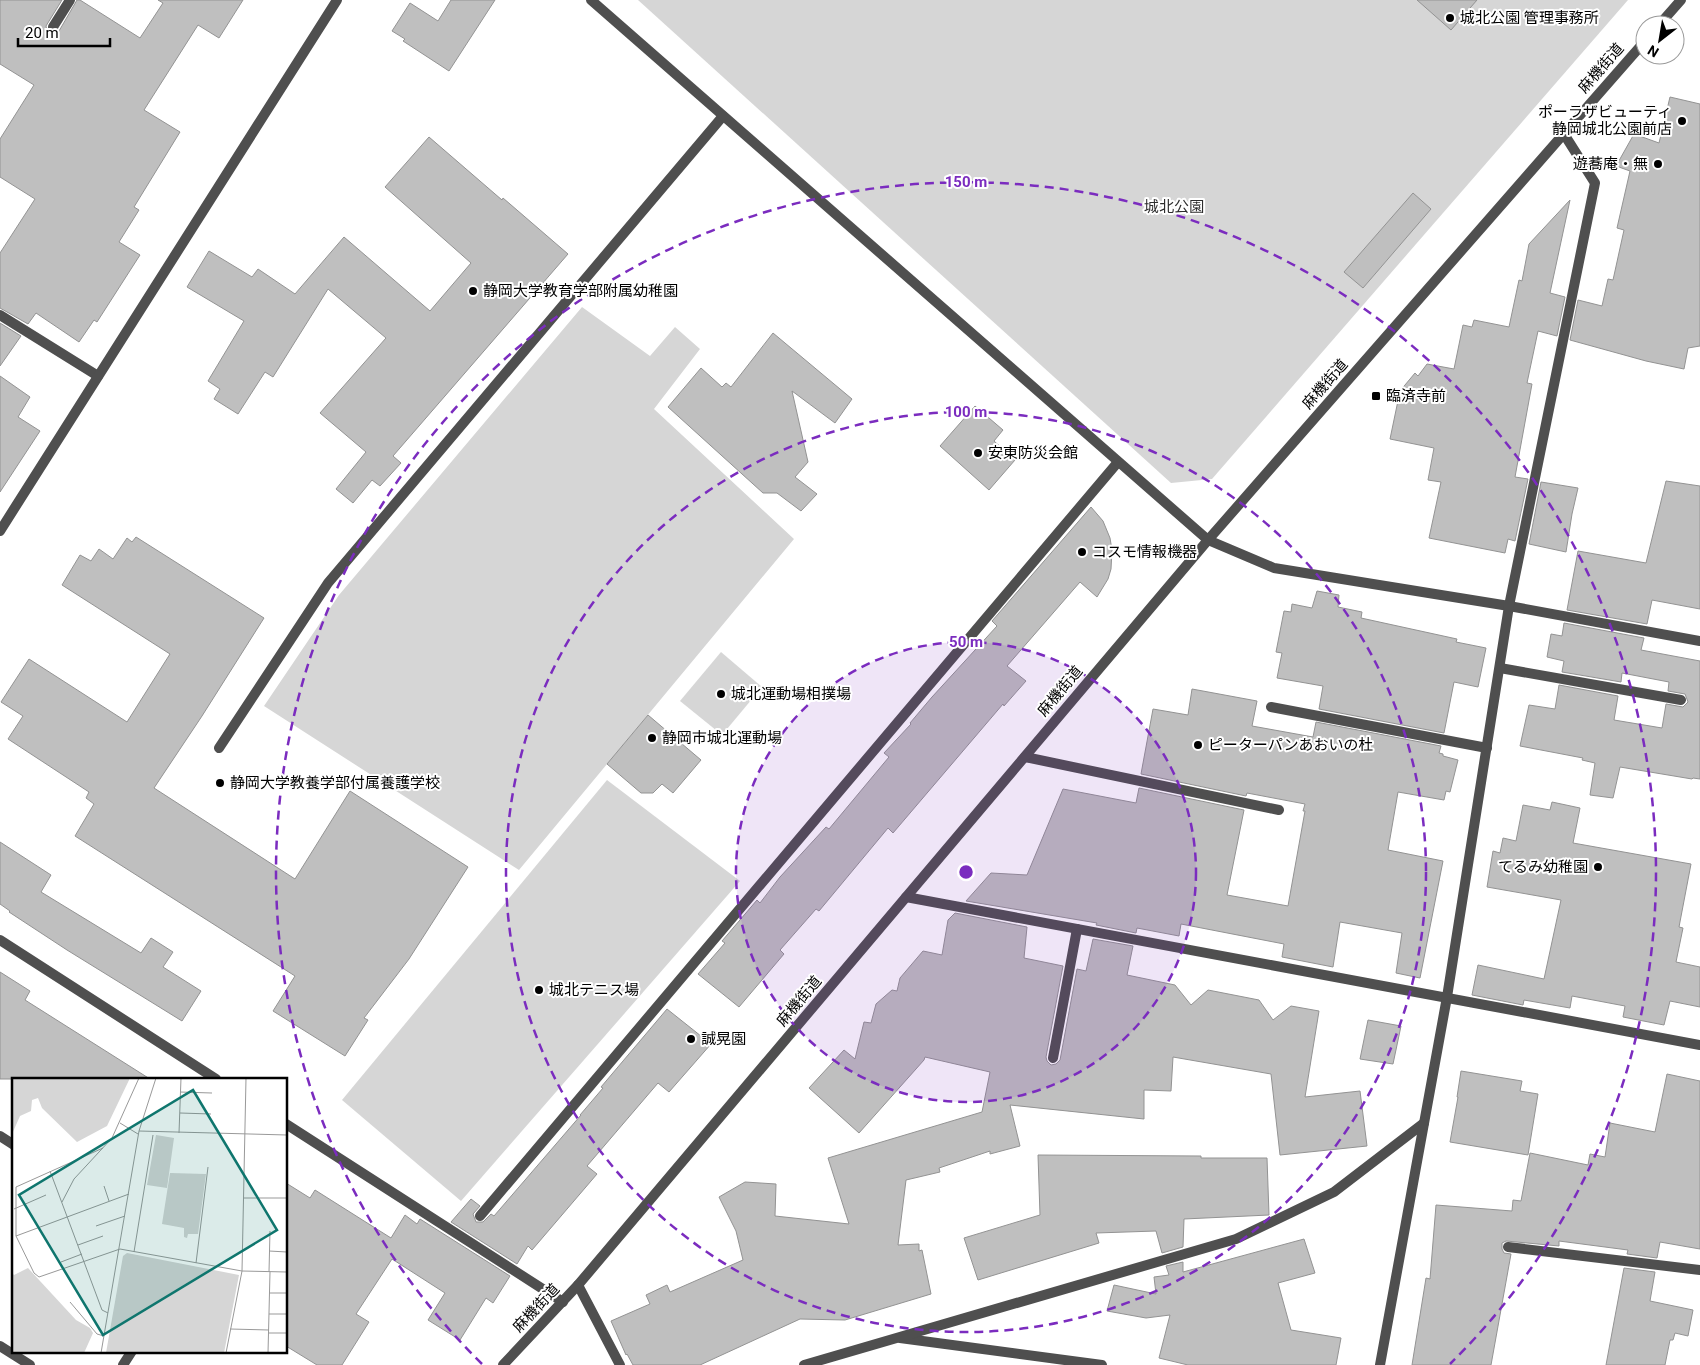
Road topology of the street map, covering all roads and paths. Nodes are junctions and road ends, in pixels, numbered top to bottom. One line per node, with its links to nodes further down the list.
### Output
1 (70, 0): 6 (street)
2 (337, 0): 11 (street)
3 (591, 0): 8 (street)
4 (1680, 0): 5 (street)
5 (1667, 15)
6 (53, 27)
7 (1635, 52): 9 (street, 麻機街道)
8 (723, 116): 12 (street); 20 (street)
9 (1564, 134): 14 (street, 麻機街道); 15 (street)
10 (0, 315): 11 (street)
11 (98, 376): 13 (street)
12 (1118, 462): 14 (street); 35 (street)
13 (0, 531)
14 (1208, 540): 15 (street); 22 (street, 麻機街道)
15 (1510, 606): 16 (street); 17 (street)
16 (1700, 641)
17 (1500, 668): 18 (street); 21 (street)
18 (1681, 700)
19 (1271, 707): 21 (street)
20 (219, 748)
21 (1487, 748): 27 (street)
22 (1024, 757): 23 (street); 24 (street, 麻機街道)
23 (1279, 810)
24 (906, 897): 25 (street); 38 (street, 麻機街道)
25 (1077, 928): 27 (street); 29 (street)
26 (0, 940): 30 (street)
27 (1447, 997): 28 (street); 31 (street)
28 (1700, 1044)
29 (1053, 1058)
30 (214, 1078)
31 (1424, 1123): 40 (street); 49 (street)
32 (288, 1125): 39 (street)
33 (0, 1136): 34 (street)
34 (12, 1144)
35 (480, 1216)
36 (1508, 1247): 37 (street)
37 (1700, 1270)
38 (578, 1285): 39 (street, 麻機街道); 46 (street)
39 (563, 1302): 45 (street, 麻機街道)
40 (896, 1338): 47 (street); 48 (street)
41 (0, 1346): 43 (street)
42 (131, 1352): 44 (street)
43 (30, 1365)
44 (123, 1365)
45 (503, 1365)
46 (620, 1365)
47 (804, 1365)
48 (1102, 1365)
49 (1380, 1365)

